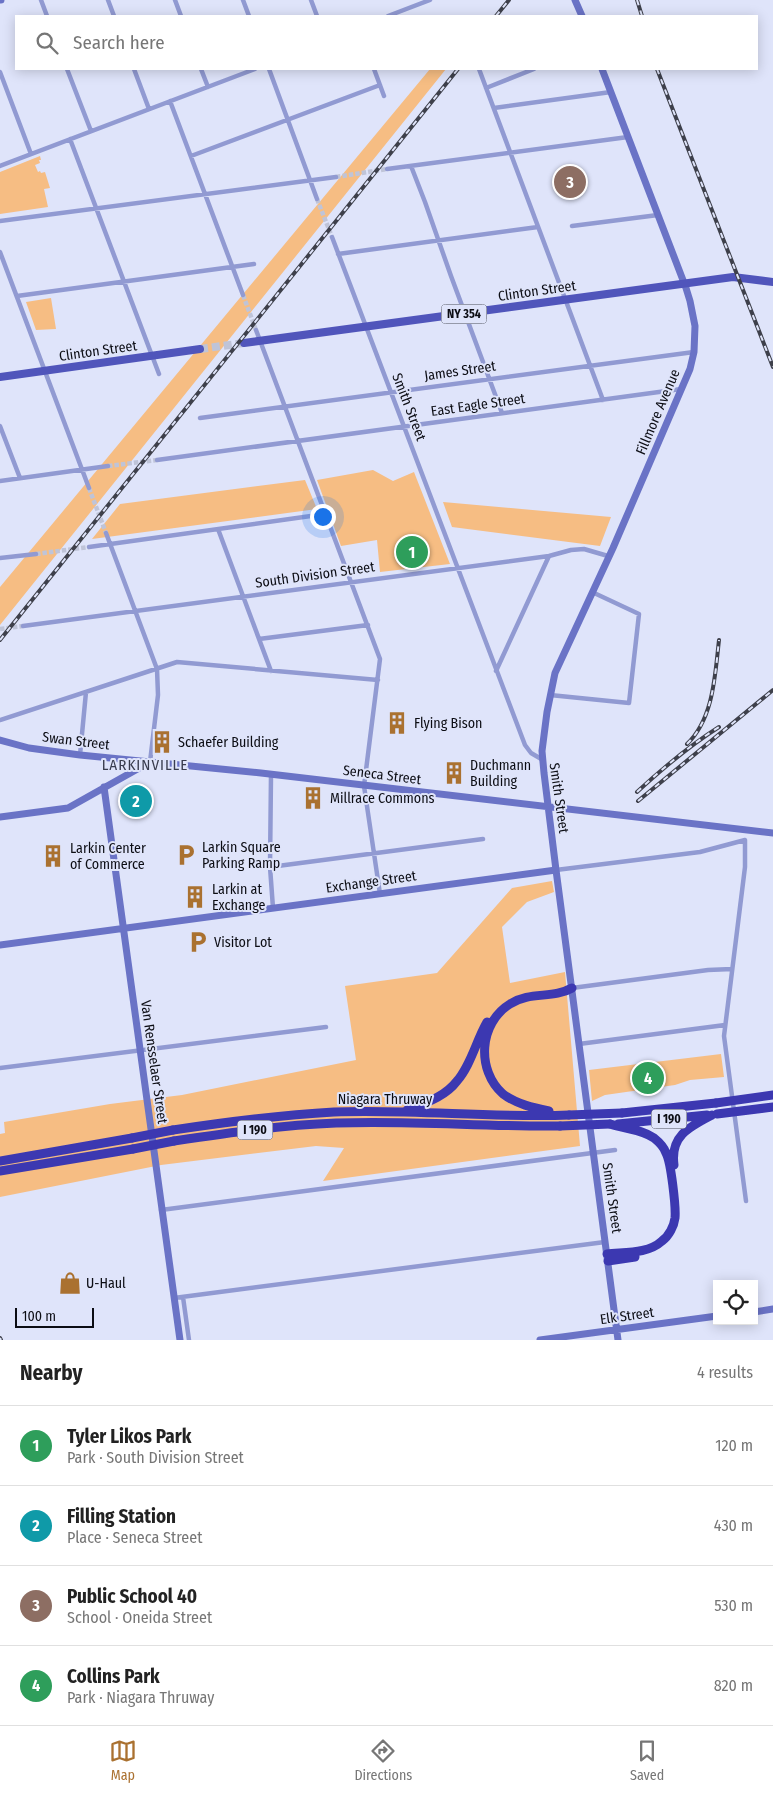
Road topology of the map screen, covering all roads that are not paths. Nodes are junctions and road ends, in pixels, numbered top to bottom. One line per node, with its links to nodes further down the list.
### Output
1 (41, 0): 8 (street)
2 (108, 0): 9 (street)
3 (175, 0): 10 (street)
4 (242, 0): 11 (street)
5 (311, 0): 12 (street)
6 (430, 0): 13 (street)
7 (575, 0): 14 (street)
8 (47, 15)
9 (114, 15)
10 (181, 15)
11 (249, 15)
12 (317, 15)
13 (391, 15)
14 (582, 15)
15 (67, 70): 34 (street)
16 (134, 70): 32 (street)
17 (201, 70): 26 (street)
18 (251, 70): 26 (street)
19 (268, 70): 33 (street)
20 (374, 70): 25 (street)
21 (479, 70): 27 (street)
22 (531, 70): 27 (street)
23 (602, 70): 28 (street, Fillmore Avenue)
24 (0, 72): 38 (street)
25 (380, 85): 29 (street); 33 (street)
26 (208, 87): 30 (street)
27 (486, 88): 31 (street)
28 (611, 92): 31 (street); 35 (street, Fillmore Avenue)
29 (384, 96)
30 (170, 101): 32 (street); 39 (street)
31 (494, 108): 37 (street)
32 (150, 109): 34 (street)
33 (288, 119): 39 (street); 44 (street)
34 (91, 131): 36 (street)
35 (628, 137): 37 (street); 48 (street, Fillmore Avenue)
36 (70, 139): 38 (street); 47 (street)
37 (510, 153): 41 (street); 50 (street)
38 (31, 154): 40 (street)
39 (191, 156): 45 (street)
40 (0, 166)
41 (410, 166): 42 (street); 53 (street)
42 (387, 169)
43 (336, 177): 44 (street)
44 (311, 180): 45 (street); 46 (street)
45 (205, 194): 47 (street); 57 (street)
46 (318, 199)
47 (96, 209): 49 (street); 58 (street)
48 (658, 215): 51 (street); 60 (street, Fillmore Avenue)
49 (0, 221)
50 (538, 226): 53 (street); 63 (street)
51 (572, 226)
52 (332, 237): 55 (street, Smith Street)
53 (438, 240): 55 (street); 64 (street)
54 (0, 252): 62 (street)
55 (338, 254): 65 (street, Smith Street)
56 (254, 264): 57 (street)
57 (232, 267): 58 (street); 61 (street)
58 (124, 282): 62 (street); 71 (street)
59 (773, 282): 60 (main road, Clinton Street / NY 354)
60 (685, 284): 63 (main road, Clinton Street / NY 354); 70 (street, Fillmore Avenue)
61 (243, 295)
62 (17, 296): 73 (street)
63 (565, 300): 64 (main road, Clinton Street / NY 354); 72 (street)
64 (465, 314): 65 (main road, Clinton Street / NY 354); 76 (street)
65 (365, 327): 67 (main road, Clinton Street / NY 354); 78 (street, Smith Street)
66 (256, 330): 67 (street)
67 (260, 342): 68 (main road, Clinton Street / NY 354); 80 (street)
68 (244, 344)
69 (200, 349): 71 (main road, Clinton Street)
70 (694, 352): 72 (street, James Street); 77 (street, Fillmore Avenue)
71 (152, 356): 73 (main road, Clinton Street); 74 (street)
72 (590, 366): 76 (street, James Street); 79 (street)
73 (45, 371): 75 (main road, Clinton Street); 88 (street)
74 (158, 374)
75 (0, 376)
76 (490, 379): 78 (street, James Street); 81 (street)
77 (682, 389): 79 (street, East Eagle Street); 99 (street, Fillmore Avenue)
78 (390, 392): 80 (street, James Street); 84 (street, Smith Street)
79 (603, 400): 81 (street, East Eagle Street)
80 (284, 406): 82 (street, James Street); 85 (street)
81 (502, 413): 84 (street, East Eagle Street)
82 (200, 418)
83 (0, 426): 89 (street)
84 (403, 427): 85 (street, East Eagle Street); 101 (street, Smith Street)
85 (298, 441): 86 (street, East Eagle Street); 92 (street)
86 (157, 460)
87 (108, 466): 88 (street)
88 (82, 470): 89 (street); 91 (street)
89 (20, 478): 90 (street)
90 (0, 481)
91 (89, 488)
92 (325, 514): 93 (street); 102 (street)
93 (218, 529): 95 (street); 104 (street)
94 (106, 533): 95 (street)
95 (110, 544): 96 (street); 105 (street)
96 (89, 547)
97 (36, 554): 100 (street)
98 (549, 556): 99 (street, South Division Street); 101 (street, South Division Street); 111 (street)
99 (608, 556): 103 (street, Fillmore Avenue)
100 (0, 558)
101 (457, 568): 102 (street, South Division Street); 111 (street, Smith Street)
102 (351, 581): 104 (street, South Division Street); 106 (street)
103 (592, 592): 114 (street, Fillmore Avenue); 114 (street)
104 (243, 596): 105 (street, South Division Street); 108 (street)
105 (135, 610): 107 (street, South Division Street); 109 (street)
106 (368, 625): 108 (street); 112 (street)
107 (23, 626)
108 (260, 639): 110 (street)
109 (157, 669): 110 (street); 113 (street); 119 (street)
110 (271, 671): 112 (street)
111 (496, 671): 118 (street, Smith Street)
112 (378, 680): 121 (street)
113 (86, 692): 115 (street); 117 (street)
114 (550, 695): 118 (street, Fillmore Avenue)
115 (0, 720)
116 (0, 740): 117 (street, Swan Street)
117 (80, 755): 119 (street, Swan Street)
118 (543, 760): 123 (street, Smith Street)
119 (150, 762): 120 (street, Seneca Street); 122 (street)
120 (271, 775): 121 (street, Seneca Street); 128 (street)
121 (364, 786): 123 (street, Seneca Street); 127 (street)
122 (104, 787): 124 (street); 132 (street, Van Rensselaer Street)
123 (548, 807): 125 (street, Seneca Street); 129 (street, Smith Street)
124 (0, 817)
125 (773, 833)
126 (483, 839): 127 (street)
127 (374, 855): 128 (street); 130 (street)
128 (270, 867): 131 (street)
129 (556, 870): 130 (street, Exchange Street); 134 (street, Exchange Street); 135 (street, Smith Street)
130 (380, 894): 131 (street, Exchange Street)
131 (273, 908): 132 (street, Exchange Street)
132 (123, 928): 133 (street, Exchange Street); 139 (street, Van Rensselaer Street)
133 (0, 945)
134 (732, 969): 135 (street); 136 (street)
135 (572, 988): 138 (street, Smith Street); 143 (highway); 145 (highway)
136 (725, 1025): 138 (street); 151 (street)
137 (326, 1028): 139 (street)
138 (579, 1044): 148 (street, Smith Street)
139 (139, 1050): 140 (street); 152 (street, Van Rensselaer Street)
140 (0, 1068)
141 (773, 1096): 145 (highway, Niagara Thruway / I 190, bridge)
142 (773, 1107): 144 (highway, I 190, bridge)
143 (402, 1112): 145 (highway, Niagara Thruway / I 190); 149 (highway, Niagara Thruway / I 190, bridge)
144 (714, 1114): 146 (highway, I 190); 154 (highway)
145 (564, 1115)
146 (620, 1126): 150 (highway, Niagara Thruway / I 190, bridge); 154 (highway)
147 (615, 1150): 148 (street)
148 (593, 1153): 152 (street); 153 (street, Smith Street)
149 (0, 1160)
150 (0, 1171)
151 (746, 1201)
152 (161, 1210): 156 (street, Van Rensselaer Street)
153 (605, 1242): 154 (street, Smith Street); 155 (street)
154 (608, 1257): 160 (street, Smith Street)
155 (183, 1297): 156 (street); 162 (street)
156 (174, 1298): 161 (street, Van Rensselaer Street)
157 (773, 1309): 158 (street)
158 (758, 1311)
159 (713, 1316): 160 (street, Elk Street)
160 (617, 1330): 163 (street, Elk Street); 164 (street, Smith Street)
161 (180, 1340)
162 (189, 1340)
163 (540, 1340)
164 (618, 1340)

